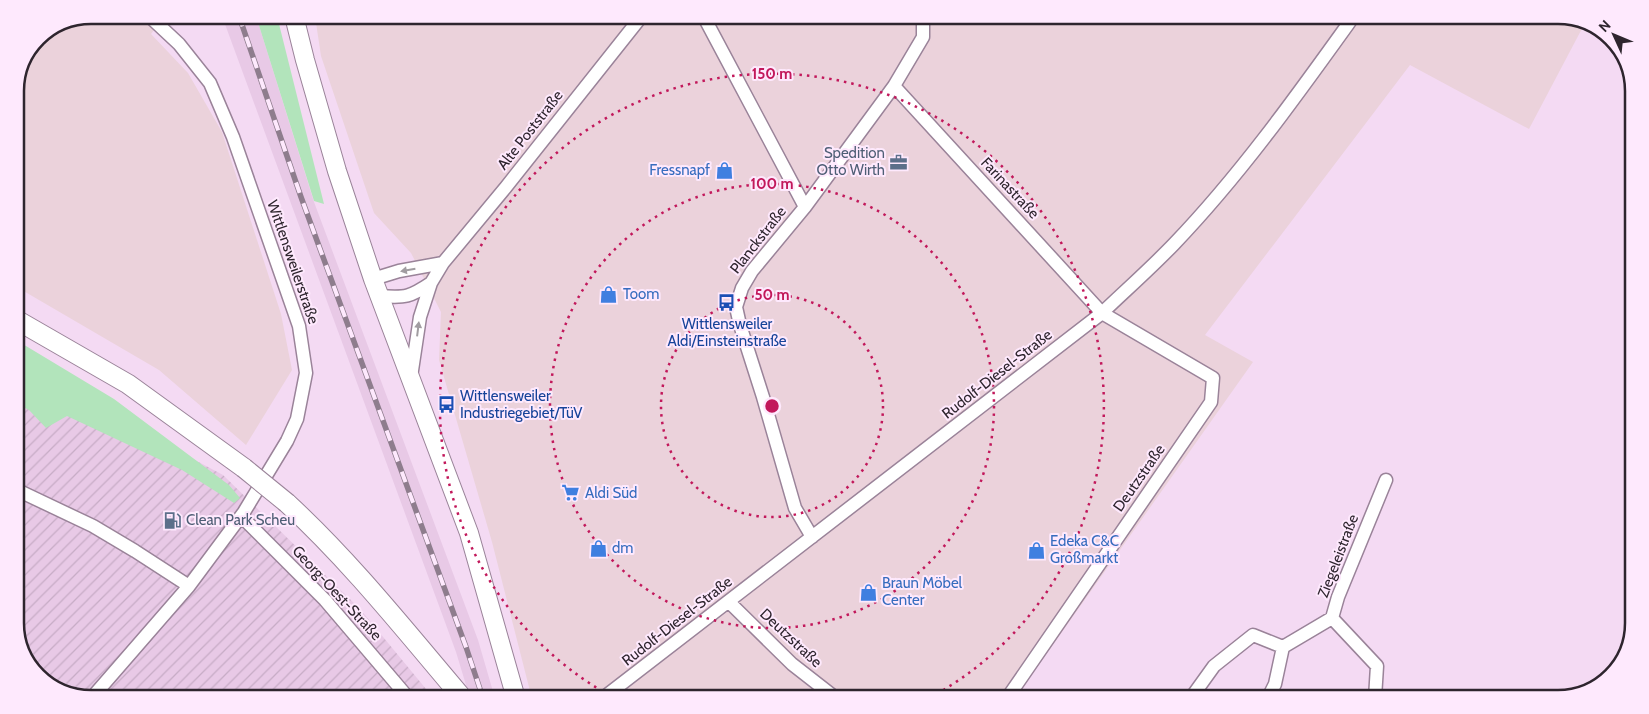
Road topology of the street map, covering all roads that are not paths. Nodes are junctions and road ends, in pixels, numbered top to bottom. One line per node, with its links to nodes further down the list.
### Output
1 (158, 24): 18 (street, Wittlensweilerstraße)
2 (296, 24): 10 (street)
3 (635, 24): 9 (street, Alte Poststraße)
4 (708, 24): 8 (street)
5 (923, 24): 7 (street, Planckstraße)
6 (1348, 24): 13 (street, Rudolf-Diesel-Straße)
7 (894, 86): 8 (street, Planckstraße); 13 (street, Farinastraße)
8 (805, 207): 19 (street, Planckstraße)
9 (443, 263): 10 (street, one-way to 10); 11 (street, Alte Poststraße)
10 (373, 279): 12 (street)
11 (431, 283): 12 (street, Alte Poststraße); 15 (street, Alte Poststraße, one-way to 11)
12 (380, 296): 15 (street)
13 (1102, 313): 19 (street, Rudolf-Diesel-Straße); 30 (street, Deutzstraße)
14 (24, 324): 26 (main road, bridge)
15 (411, 377): 27 (street)
16 (1386, 480): 22 (street, Ziegeleistraße)
17 (24, 493): 20 (street)
18 (241, 516): 20 (street, Wittlensweilerstraße); 25 (street, Georg-Oest-Straße)
19 (812, 537): 21 (street, Rudolf-Diesel-Straße)
20 (189, 586): 24 (street, Wittlensweilerstraße)
21 (729, 602): 28 (street, Rudolf-Diesel-Straße); 29 (street, Deutzstraße)
22 (1332, 618): 23 (street, Ziegeleistraße); 33 (street)
23 (1283, 647): 31 (street); 32 (street)
24 (99, 690)
25 (402, 690)
26 (456, 690)
27 (514, 690)
28 (614, 690)
29 (825, 690)
30 (1013, 690)
31 (1197, 690)
32 (1272, 690)
33 (1376, 690)

